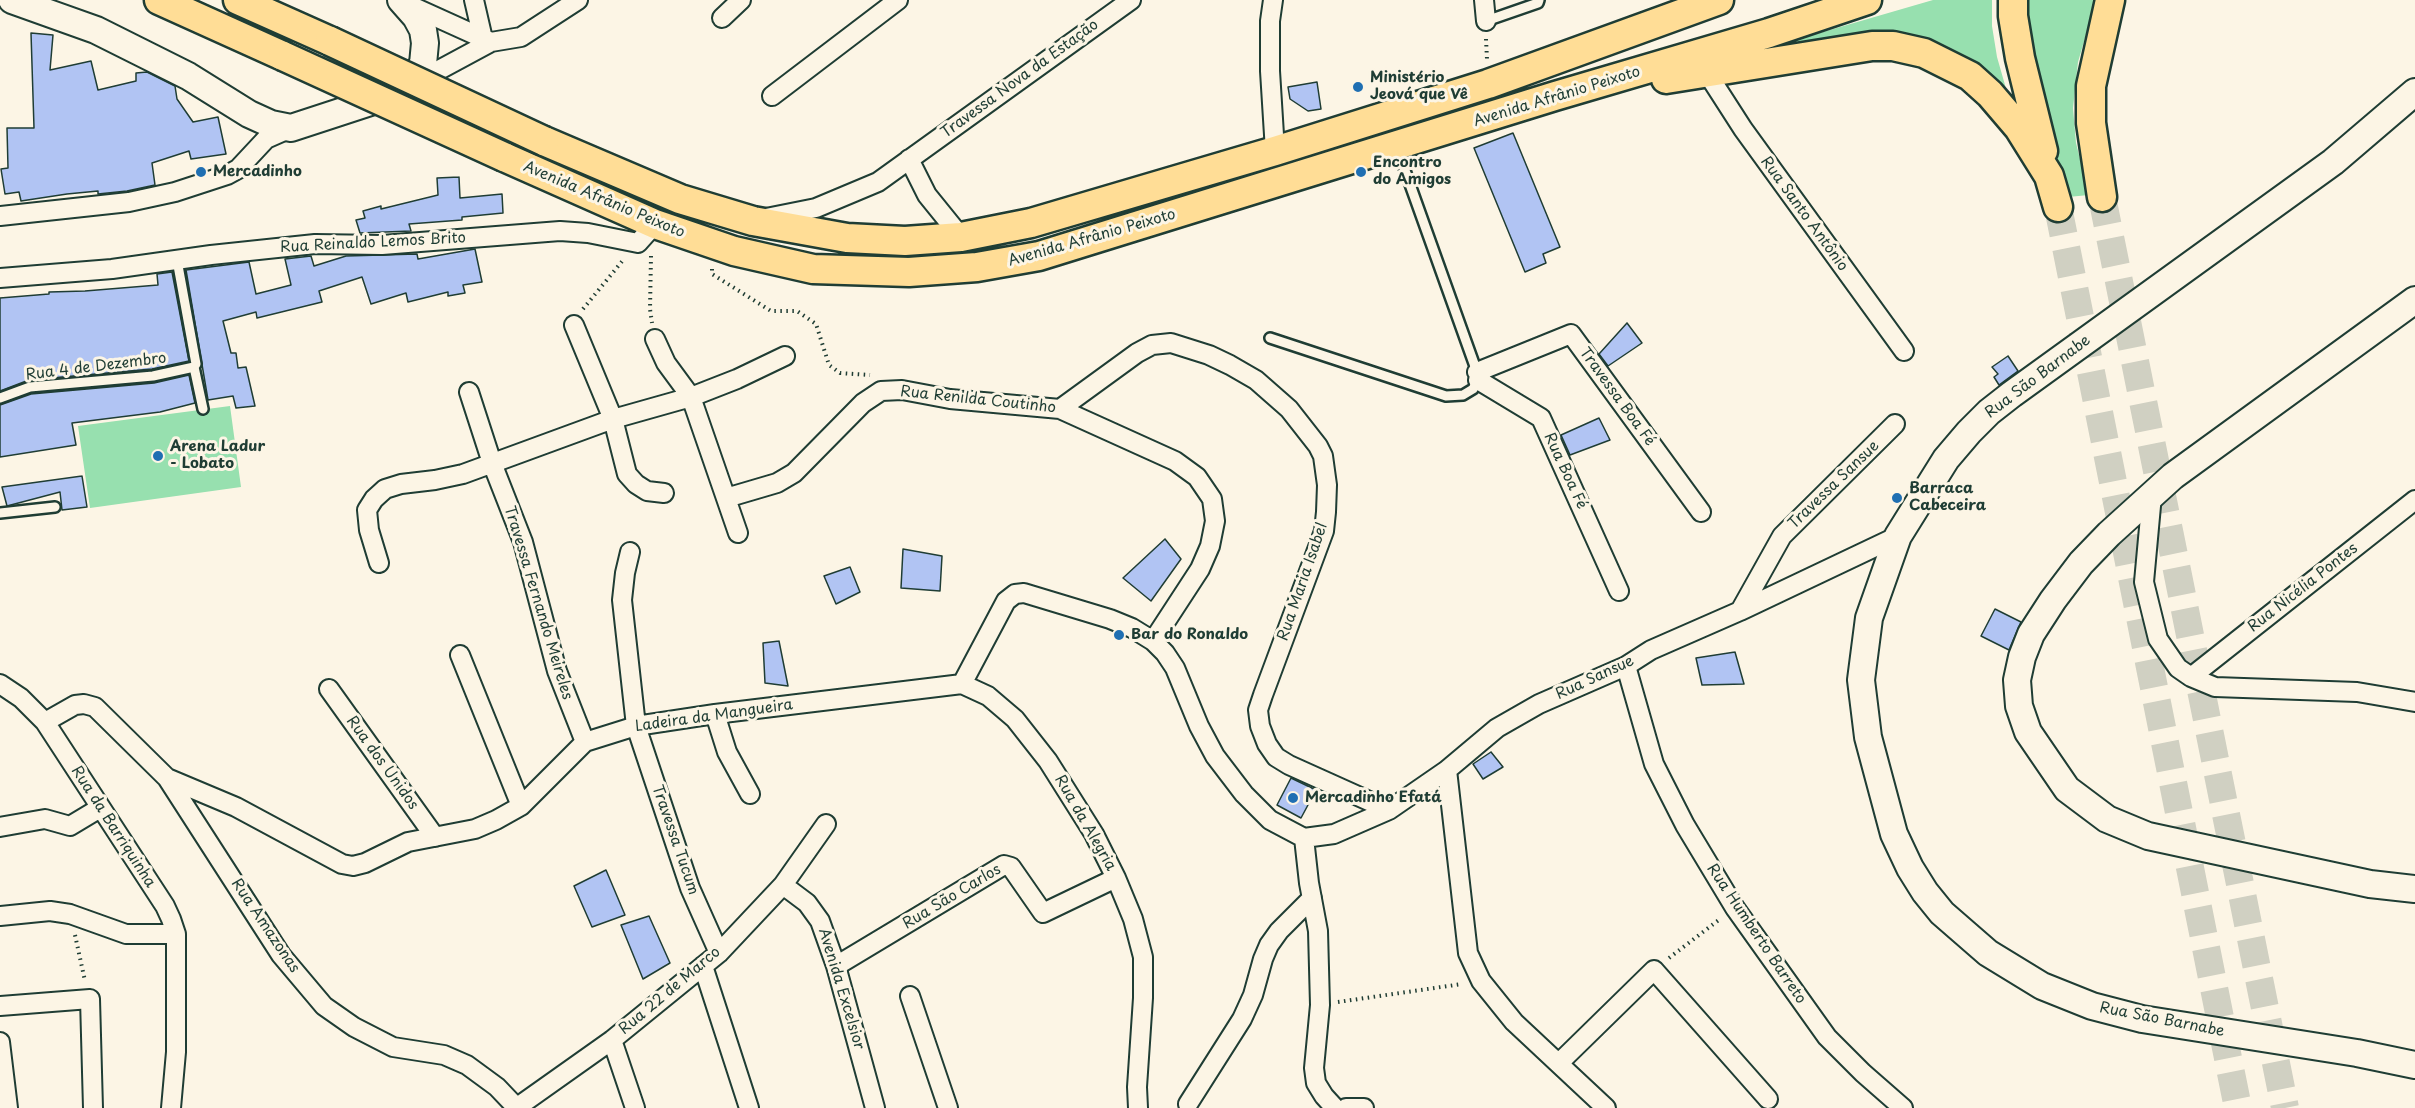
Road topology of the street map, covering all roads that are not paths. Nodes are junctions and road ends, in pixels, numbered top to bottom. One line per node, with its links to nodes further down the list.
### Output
1 (12, 0): 27 (street)
2 (159, 0): 38 (main road, Avenida Afrânio Peixoto, bridge)
3 (238, 0): 37 (main road, Avenida Afrânio Peixoto, bridge)
4 (474, 0): 20 (street)
5 (579, 0): 20 (street)
6 (741, 0): 18 (street)
7 (898, 0): 25 (street)
8 (1131, 0): 32 (street, Travessa Nova da Estação)
9 (1273, 0): 31 (street)
10 (1484, 0): 19 (street)
11 (1539, 0): 19 (lane)
12 (1867, 0): 26 (main road, Avenida Afrânio Peixoto)
13 (2090, 0): 21 (main road)
14 (2110, 0): 21 (main road)
15 (403, 2): 20 (street); 24 (street)
16 (1701, 4): 31 (main road, Avenida Afrânio Peixoto)
17 (2013, 8): 33 (main road)
18 (722, 18)
19 (1486, 21)
20 (487, 41): 24 (street)
21 (2094, 70): 34 (main road)
22 (1707, 73): 26 (main road); 33 (main road); 46 (street, Rua Santo Antônio)
23 (2415, 92): 66 (street, Rua São Barnabe)
24 (394, 94): 28 (street)
25 (772, 96)
26 (1555, 96): 29 (main road, Avenida Afrânio Peixoto)
27 (249, 114): 28 (street); 30 (street)
28 (291, 128): 30 (street)
29 (1396, 146): 38 (main road, Avenida Afrânio Peixoto); 49 (lane)
30 (257, 148): 36 (street)
31 (1275, 151): 39 (main road, Avenida Afrânio Peixoto)
32 (909, 159): 37 (street, Travessa Nova da Estação); 39 (street)
33 (2049, 176): 35 (main road)
34 (2102, 197)
35 (2058, 207)
36 (0, 216)
37 (753, 221): 39 (main road, Avenida Afrânio Peixoto)
38 (646, 234): 40 (street, Rua Reinaldo Lemos Brito)
39 (961, 237)
40 (177, 260): 41 (street, Rua Reinaldo Lemos Brito); 48 (lane)
41 (0, 278)
42 (2415, 300): 59 (street)
43 (574, 325): 55 (street)
44 (1270, 338): 49 (lane)
45 (655, 339): 51 (street)
46 (1904, 351)
47 (785, 356): 51 (street)
48 (194, 367): 52 (lane, Rua 4 de Dezembro); 53 (lane)
49 (1478, 376): 63 (street, Travessa Boa Fé); 69 (street, Rua Boa Fé)
50 (469, 392): 57 (street, Travessa Fernando Meireles)
51 (691, 397): 55 (street); 60 (street)
52 (0, 398)
53 (203, 409)
54 (1060, 409): 60 (street, Rua Renilda Coutinho); 71 (street, Rua Renilda Coutinho); 88 (street, Rua Maria Isabel)
55 (613, 419): 57 (street); 58 (street)
56 (1895, 424): 70 (street, Travessa Sansue)
57 (492, 463): 68 (street); 82 (street, Travessa Fernando Meireles)
58 (664, 493)
59 (2152, 495): 74 (street); 95 (street)
60 (726, 498): 65 (street)
61 (2415, 500): 74 (street, Rua Nicélia Pontes)
62 (56, 507): 64 (lane)
63 (1701, 512)
64 (0, 513)
65 (738, 533)
66 (1898, 536): 70 (street, Rua Sansue); 107 (street, Rua São Barnabe)
67 (630, 552): 81 (street, Travessa Tucum)
68 (379, 563)
69 (1619, 591)
70 (1740, 611): 73 (street, Rua Sansue)
71 (1153, 641): 76 (street); 92 (street)
72 (460, 655): 86 (street)
73 (1626, 666): 83 (street, Rua Sansue); 123 (street, Rua Humberto Barreto)
74 (2191, 677): 78 (street)
75 (0, 684): 80 (street, Rua da Barriquinha)
76 (962, 684): 79 (street, Ladeira da Mangueira); 93 (street, Rua da Alegria)
77 (329, 689): 91 (street, Rua dos Unidos)
78 (2415, 702)
79 (715, 714): 81 (street, Ladeira da Mangueira); 85 (street)
80 (45, 722): 84 (street); 87 (street, Rua da Barriquinha)
81 (636, 726): 82 (street, Ladeira da Mangueira); 99 (street, Travessa Tucum)
82 (585, 742): 86 (street, Ladeira da Mangueira)
83 (1447, 771): 88 (street, Rua Sansue); 106 (street)
84 (167, 778): 91 (street, Ladeira da Mangueira); 113 (street, Rua Amazonas)
85 (750, 794)
86 (520, 806): 91 (street, Ladeira da Mangueira)
87 (100, 808): 90 (street); 98 (street, Rua da Barriquinha)
88 (1389, 810): 92 (street, Rua Sansue)
89 (826, 824): 94 (street, Rua 22 de Marco)
90 (0, 827)
91 (435, 837)
92 (1304, 838): 96 (street)
93 (1116, 878): 101 (street, Rua São Carlos); 118 (street, Rua da Alegria)
94 (783, 885): 99 (street, Rua 22 de Marco); 101 (street, Avenida Excelsior)
95 (2415, 889)
96 (1312, 898): 109 (street); 119 (street)
97 (0, 916): 98 (street)
98 (176, 934): 112 (street)
99 (719, 953): 100 (street, Rua 22 de Marco)
100 (704, 966): 104 (street, Rua 22 de Marco); 115 (street)
101 (836, 966): 116 (street, Avenida Excelsior)
102 (910, 996): 117 (street)
103 (0, 1006): 111 (street)
104 (612, 1040): 113 (street, Rua 22 de Marco); 114 (street)
105 (0, 1042): 110 (street)
106 (1559, 1063): 108 (street); 122 (street)
107 (2415, 1065)
108 (1768, 1099)
109 (1188, 1104)
110 (8, 1108)
111 (93, 1108)
112 (171, 1108)
113 (517, 1108)
114 (635, 1108)
115 (749, 1108)
116 (875, 1108)
117 (948, 1108)
118 (1138, 1108)
119 (1335, 1108)
120 (1346, 1108): 121 (street)
121 (1364, 1108)
122 (1606, 1108)
123 (1903, 1108)

